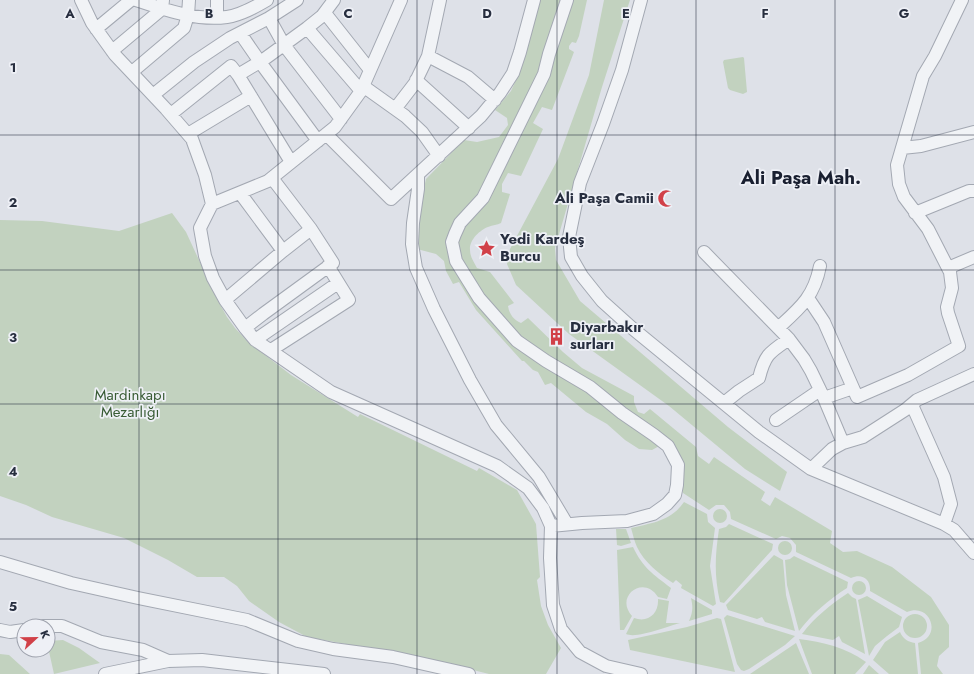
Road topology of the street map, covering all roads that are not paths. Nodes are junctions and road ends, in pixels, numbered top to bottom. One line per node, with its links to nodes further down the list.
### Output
1 (81, 0): 21 (street)
2 (131, 0): 21 (street)
3 (136, 0): 15 (street)
4 (189, 0): 17 (street)
5 (217, 0): 18 (street)
6 (267, 0): 18 (street)
7 (298, 0): 19 (street)
8 (334, 0): 16 (street)
9 (440, 0): 25 (street)
10 (534, 0): 34 (street)
11 (567, 0): 74 (street)
12 (641, 0): 69 (street)
13 (962, 0): 42 (street)
14 (396, 2): 27 (street)
15 (163, 4): 17 (street); 24 (street)
16 (325, 12): 20 (street); 27 (street)
17 (188, 15): 18 (street); 28 (street)
18 (217, 17)
19 (269, 18): 22 (street); 23 (street)
20 (307, 28): 23 (street); 31 (street)
21 (96, 29): 24 (street)
22 (240, 33): 26 (street); 32 (street)
23 (284, 45): 26 (street); 37 (street)
24 (112, 50): 28 (street)
25 (428, 56): 30 (street); 34 (street)
26 (260, 62): 29 (street); 41 (street)
27 (370, 70): 31 (street)
28 (132, 72): 32 (street)
29 (238, 75): 33 (street); 36 (street)
30 (416, 80): 35 (street); 38 (street)
31 (362, 88): 35 (street); 37 (street)
32 (153, 95): 36 (street)
33 (251, 96): 40 (street); 44 (street)
34 (495, 100): 38 (street)
35 (396, 109): 43 (street)
36 (171, 114): 40 (street)
37 (341, 119): 41 (street)
38 (469, 128): 43 (street)
39 (974, 132): 42 (street)
40 (188, 134): 49 (street)
41 (322, 138): 44 (street); 45 (street)
42 (902, 148): 50 (street)
43 (439, 156): 45 (street)
44 (291, 162): 46 (street)
45 (418, 175): 74 (street)
46 (272, 178): 48 (street); 51 (street)
47 (974, 191): 50 (street)
48 (240, 193): 49 (street); 52 (street)
49 (212, 204): 60 (street)
50 (915, 213): 57 (street)
51 (311, 229): 52 (street); 55 (street)
52 (283, 251): 60 (street)
53 (704, 252): 62 (street)
54 (974, 257): 57 (street)
55 (328, 266): 58 (street); 61 (street)
56 (820, 266): 59 (street)
57 (948, 268): 67 (street)
58 (338, 283): 64 (street); 65 (street)
59 (808, 298): 62 (street); 67 (street)
60 (225, 300): 61 (street)
61 (245, 328): 64 (street)
62 (778, 328): 63 (street)
63 (789, 338): 68 (street); 69 (street)
64 (255, 340): 65 (street)
65 (271, 350): 76 (street)
66 (974, 374): 70 (street)
67 (853, 388): 68 (street)
68 (822, 394): 71 (street); 72 (street)
69 (724, 403): 73 (street)
70 (912, 405): 72 (street); 75 (street)
71 (776, 420)
72 (843, 443): 73 (street)
73 (811, 470): 75 (street)
74 (567, 524): 76 (street)
75 (944, 524): 77 (street)
76 (551, 526): 86 (street)
77 (974, 553)
78 (0, 562): 85 (street)
79 (56, 626): 82 (street)
80 (0, 630): 81 (street)
81 (16, 631)
82 (168, 661): 83 (street); 84 (street)
83 (105, 674)
84 (324, 674)
85 (469, 674)
86 (641, 674)

